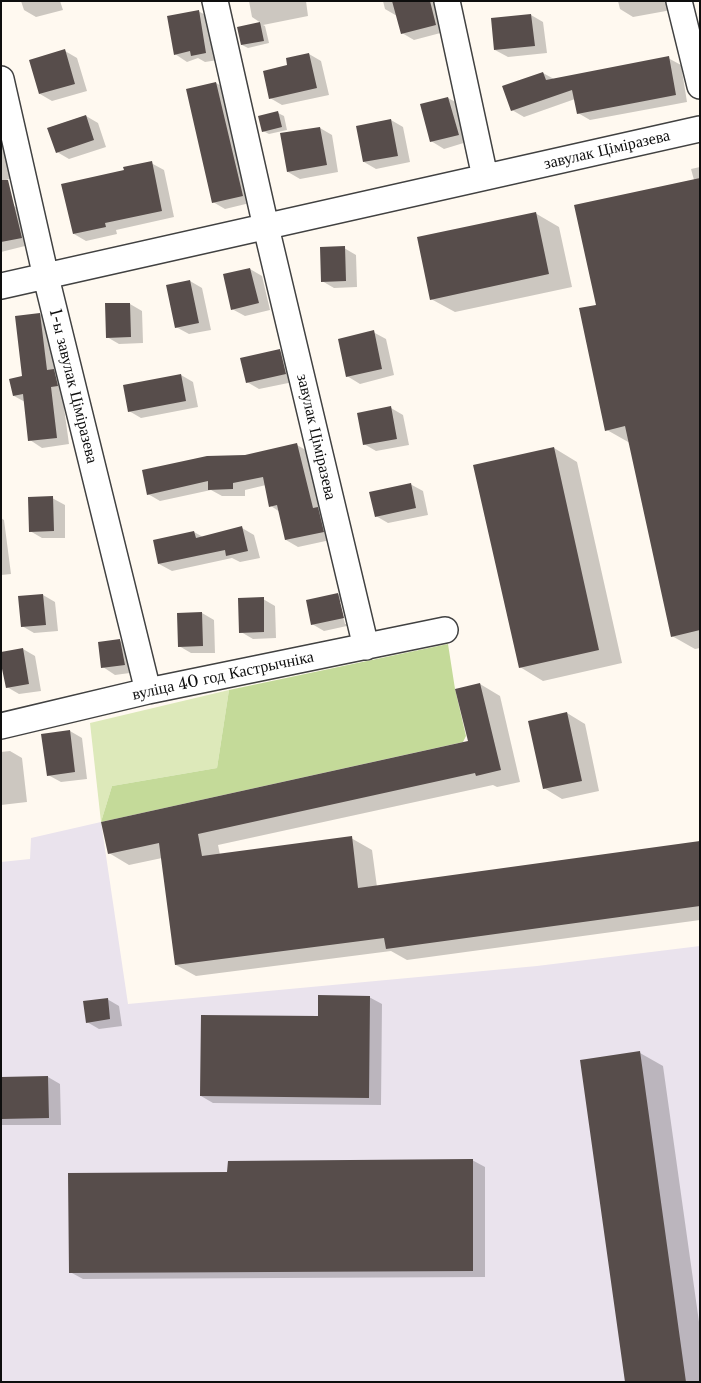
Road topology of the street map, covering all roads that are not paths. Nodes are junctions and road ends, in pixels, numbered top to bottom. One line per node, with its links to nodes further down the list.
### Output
1 (215, 1): 8 (street, завулак Ціміразева)
2 (447, 1): 7 (street)
3 (679, 1): 5 (street)
4 (1, 79): 9 (street, 1-ы завулак Ціміразева)
5 (700, 86)
6 (700, 129): 7 (street, завулак Ціміразева)
7 (485, 177): 8 (street, завулак Ціміразева)
8 (266, 227): 9 (street, завулак Ціміразева); 12 (street, завулак Ціміразева)
9 (46, 277): 10 (street, завулак Ціміразева); 13 (street, 1-ы завулак Ціміразева)
10 (1, 286)
11 (444, 630): 12 (street, вуліца 40 год Кастрычніка)
12 (366, 647): 13 (street, вуліца 40 год Кастрычніка)
13 (148, 691): 14 (street, вуліца 40 год Кастрычніка)
14 (1, 726)

